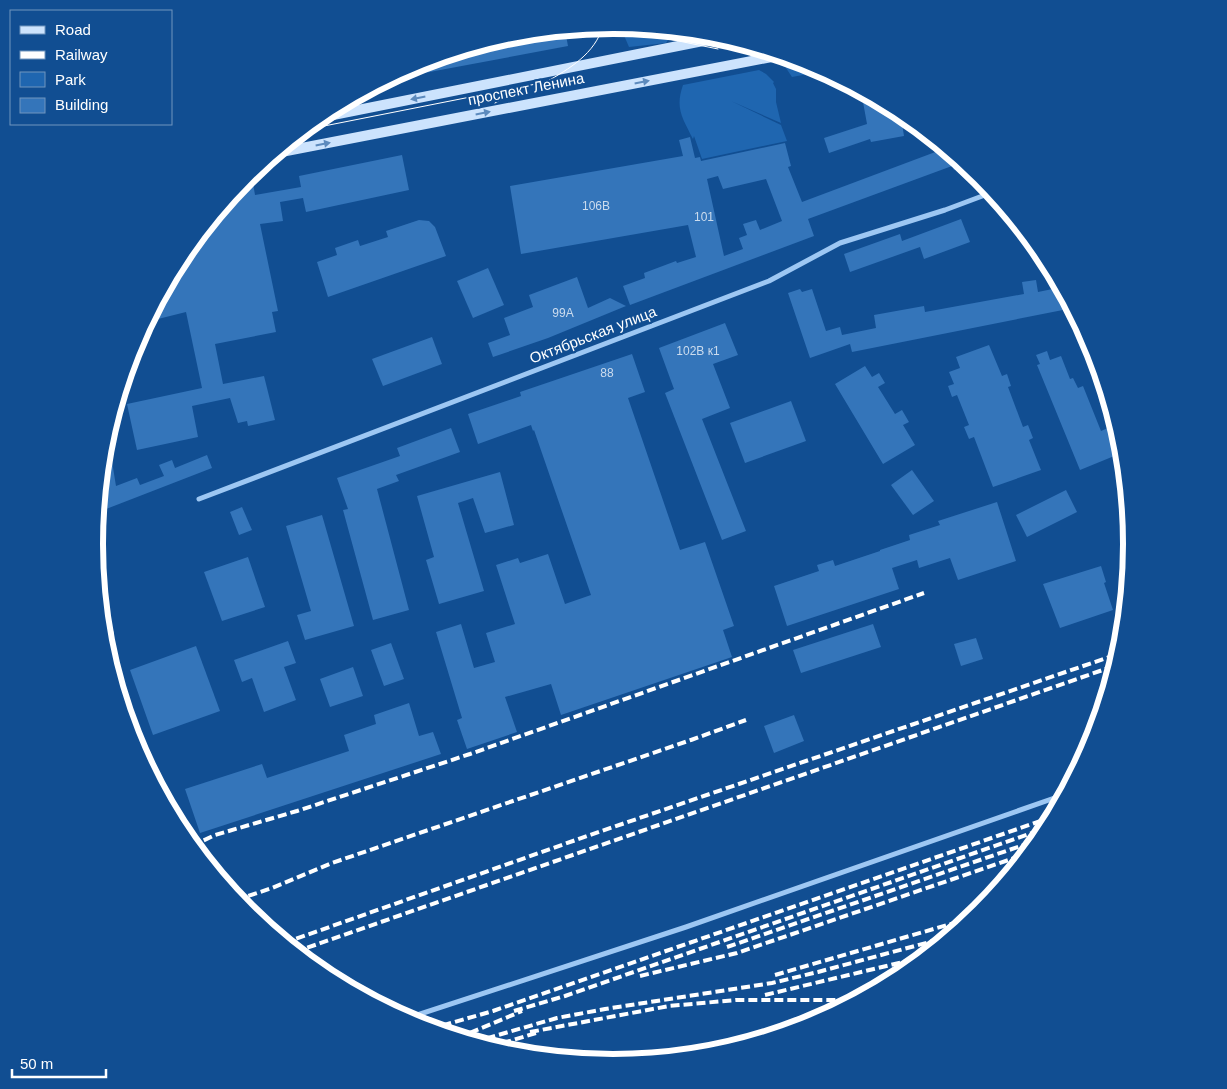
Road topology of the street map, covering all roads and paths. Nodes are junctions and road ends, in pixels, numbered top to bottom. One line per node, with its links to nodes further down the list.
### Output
1 (700, 42): 3 (main road, проспект Ленина, one-way to 3)
2 (768, 58): 4 (main road, проспект Ленина, one-way to 2)
3 (340, 114)
4 (289, 151)
5 (986, 195): 6 (street, Октябрьская улица)
6 (199, 499)
7 (1058, 797): 8 (street)
8 (416, 1015)

